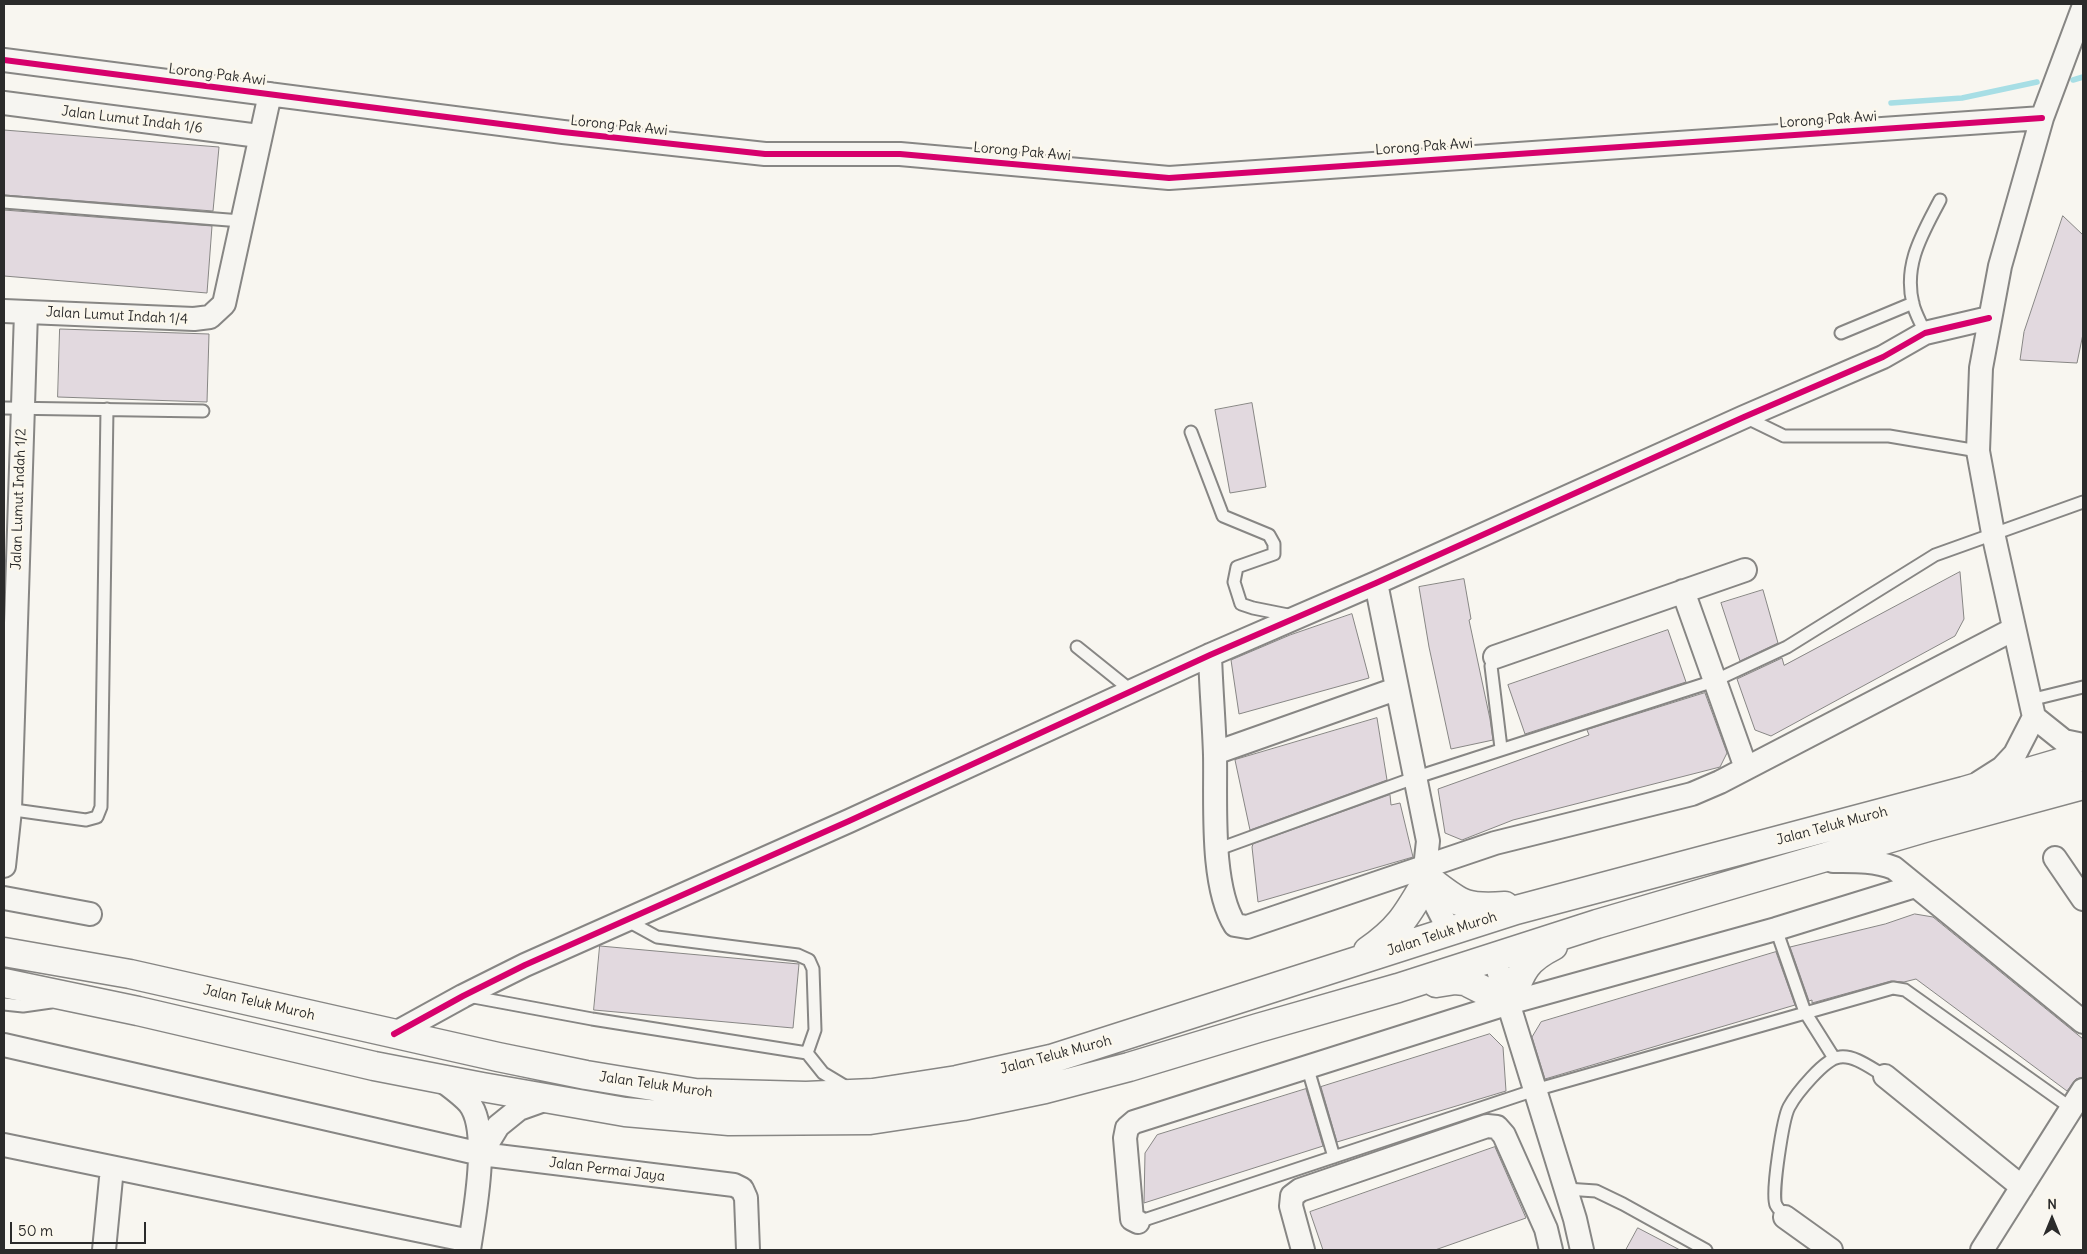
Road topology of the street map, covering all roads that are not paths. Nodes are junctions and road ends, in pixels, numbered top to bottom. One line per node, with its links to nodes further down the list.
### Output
1 (2083, 8): 5 (street)
2 (4, 60): 3 (street, Lorong Pak Awi)
3 (270, 94): 5 (street, Lorong Pak Awi); 6 (street)
4 (4, 103): 6 (street, Jalan Lumut Indah 1/6)
5 (2042, 118): 13 (street)
6 (259, 136): 9 (street)
7 (1940, 200): 10 (lane)
8 (4, 202): 9 (lane)
9 (241, 221): 12 (street, Jalan Lumut Indah 1/4)
10 (1913, 303): 14 (lane); 15 (lane)
11 (4, 311): 12 (street, Jalan Lumut Indah 1/4)
12 (26, 312): 16 (street, Jalan Lumut Indah 1/2)
13 (1989, 318): 15 (street); 21 (street)
14 (1842, 333)
15 (1925, 333): 19 (street)
16 (13, 407): 17 (lane); 28 (street, Jalan Lumut Indah 1/2)
17 (107, 409): 18 (lane); 47 (lane)
18 (203, 411)
19 (1744, 417): 21 (lane); 25 (street)
20 (1191, 432): 27 (lane)
21 (1978, 451): 23 (street)
22 (2083, 502): 23 (lane)
23 (1993, 533): 29 (street); 33 (lane)
24 (1745, 570): 26 (street)
25 (1376, 583): 27 (street); 35 (street)
26 (1683, 591): 32 (street); 33 (street)
27 (1297, 617): 31 (street)
28 (9, 621): 38 (street, Jalan Lumut Indah 1/2)
29 (2014, 629): 37 (street); 43 (street)
30 (1077, 647): 36 (lane)
31 (1210, 655): 36 (street); 41 (street)
32 (1496, 657): 40 (lane)
33 (1714, 681): 40 (lane); 43 (street)
34 (2083, 687): 37 (lane)
35 (1396, 689): 41 (street); 44 (street)
36 (1133, 692): 61 (street)
37 (2032, 708): 39 (street); 46 (street)
38 (8, 719): 47 (street, Jalan Lumut Indah 1/2)
39 (2083, 745)
40 (1501, 748): 44 (lane)
41 (1215, 753): 49 (street)
42 (2083, 756): 46 (main road, Jalan Teluk Muroh)
43 (1746, 768): 54 (street)
44 (1414, 778): 49 (lane); 54 (street)
45 (2083, 785): 48 (main road, Jalan Teluk Muroh)
46 (1964, 791): 58 (main road, Jalan Teluk Muroh)
47 (7, 809): 52 (street, Jalan Lumut Indah 1/2)
48 (1928, 827): 51 (main road, Jalan Teluk Muroh); 53 (street)
49 (1216, 850): 54 (street)
50 (2055, 858): 57 (street)
51 (1809, 862): 53 (street); 62 (main road, Jalan Teluk Muroh)
52 (4, 866)
53 (1894, 868): 55 (street)
54 (1427, 873): 58 (main road); 64 (street); 67 (main road)
55 (1915, 886): 63 (street); 76 (street)
56 (4, 898): 60 (street)
57 (2083, 899)
58 (1543, 903): 59 (main road, Jalan Teluk Muroh)
59 (1516, 910): 64 (main road, Jalan Teluk Muroh); 66 (main road)
60 (90, 914)
61 (626, 920): 71 (street); 79 (lane)
62 (1597, 924): 66 (main road, Jalan Teluk Muroh); 73 (main road)
63 (1776, 929): 73 (street); 75 (lane)
64 (1450, 932): 66 (main road); 67 (main road, Jalan Teluk Muroh); 68 (main road)
65 (4, 952): 77 (main road, Jalan Teluk Muroh)
66 (1494, 957): 68 (main road, Jalan Teluk Muroh); 73 (street)
67 (1348, 965): 85 (main road, Jalan Teluk Muroh)
68 (1434, 976): 70 (main road, Jalan Teluk Muroh)
69 (4, 984): 72 (main road, Jalan Teluk Muroh)
70 (1398, 988): 73 (main road); 86 (main road, Jalan Teluk Muroh)
71 (463, 996): 77 (street); 79 (lane)
72 (73, 999): 74 (lane); 83 (main road, Jalan Teluk Muroh)
73 (1508, 1003): 81 (street); 84 (street)
74 (4, 1004)
75 (1805, 1012): 80 (lane); 84 (lane); 87 (lane)
76 (2083, 1022)
77 (394, 1034): 85 (main road, Jalan Teluk Muroh)
78 (4, 1045): 89 (street, Jalan Permai Jaya)
79 (807, 1053): 85 (lane)
80 (1834, 1058): 82 (lane); 94 (lane)
81 (1307, 1066): 90 (lane); 95 (street)
82 (1884, 1076): 92 (street)
83 (439, 1078): 86 (main road, Jalan Teluk Muroh); 89 (street)
84 (1535, 1090): 90 (lane); 93 (street)
85 (873, 1093)
86 (547, 1099): 89 (street)
87 (2077, 1099): 92 (street)
88 (4, 1145): 91 (street)
89 (481, 1154): 96 (street); 98 (street, Jalan Permai Jaya)
90 (1334, 1156): 95 (lane)
91 (112, 1168): 96 (street); 97 (street)
92 (2022, 1187): 104 (street)
93 (1566, 1190): 101 (street); 102 (lane)
94 (1785, 1217): 103 (street)
95 (1138, 1222)
96 (470, 1246)
97 (104, 1250)
98 (748, 1250)
99 (1304, 1250): 100 (street)
100 (1551, 1250)
101 (1582, 1250)
102 (1706, 1250)
103 (1831, 1250)
104 (1982, 1250)

